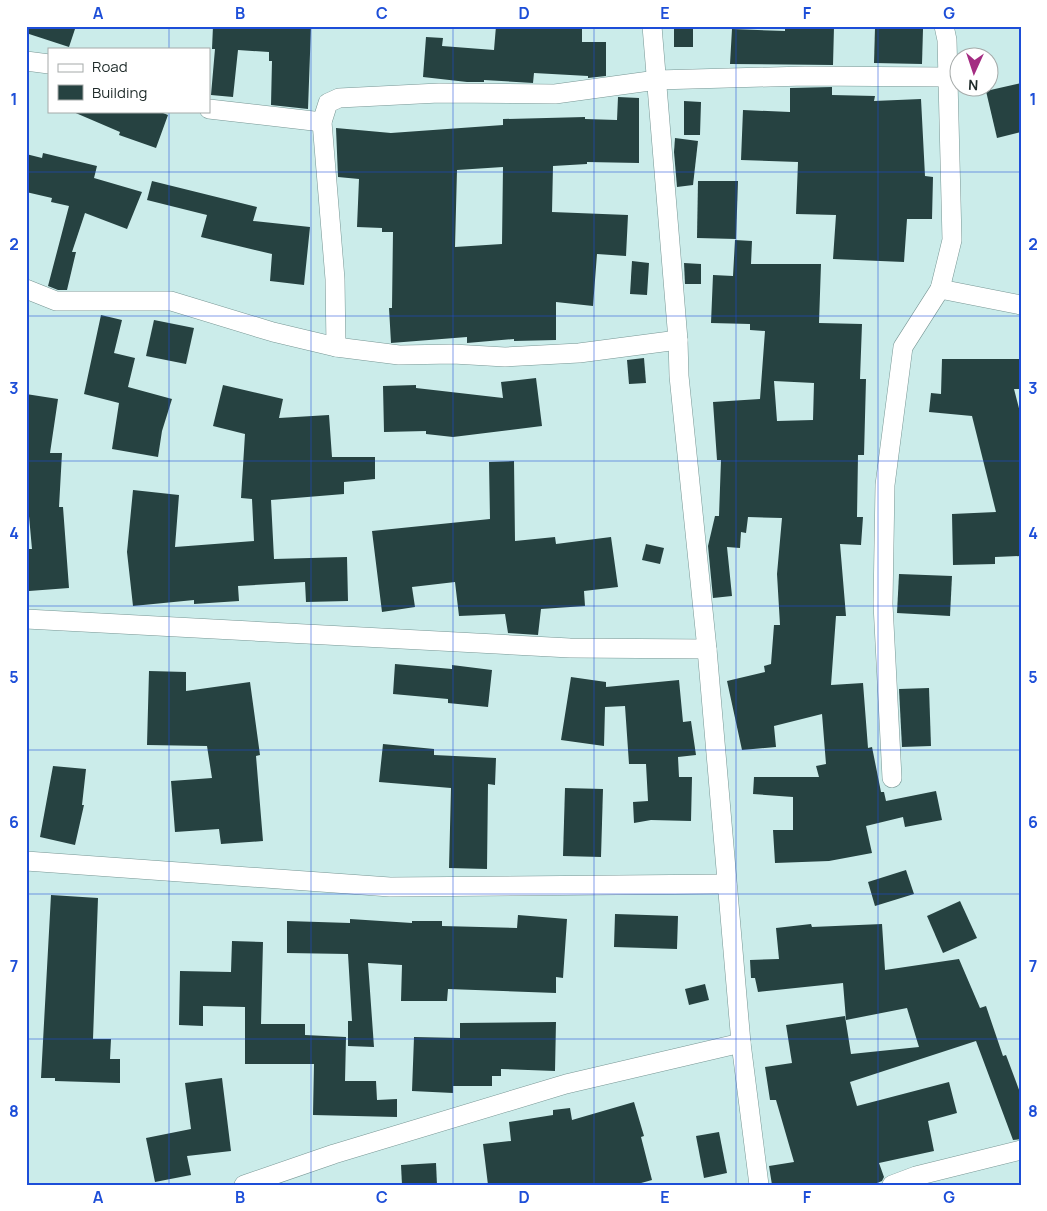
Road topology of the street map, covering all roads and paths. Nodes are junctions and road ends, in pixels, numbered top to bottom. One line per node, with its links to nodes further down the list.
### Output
1 (652, 26): 6 (street)
2 (944, 26): 5 (street)
3 (26, 61): 4 (street)
4 (48, 64)
5 (948, 77): 6 (street); 10 (street)
6 (657, 80): 8 (street); 12 (street)
7 (210, 110): 8 (street)
8 (322, 122): 13 (street)
9 (26, 289): 13 (street)
10 (940, 289): 11 (street); 16 (street)
11 (1021, 305)
12 (678, 340): 13 (street); 15 (street)
13 (336, 347)
14 (26, 619): 15 (street)
15 (707, 649): 18 (street)
16 (892, 778)
17 (26, 860): 18 (street)
18 (727, 884): 19 (street)
19 (741, 1043): 21 (street); 22 (street)
20 (1021, 1150): 23 (street)
21 (244, 1185)
22 (759, 1185)
23 (892, 1185)

